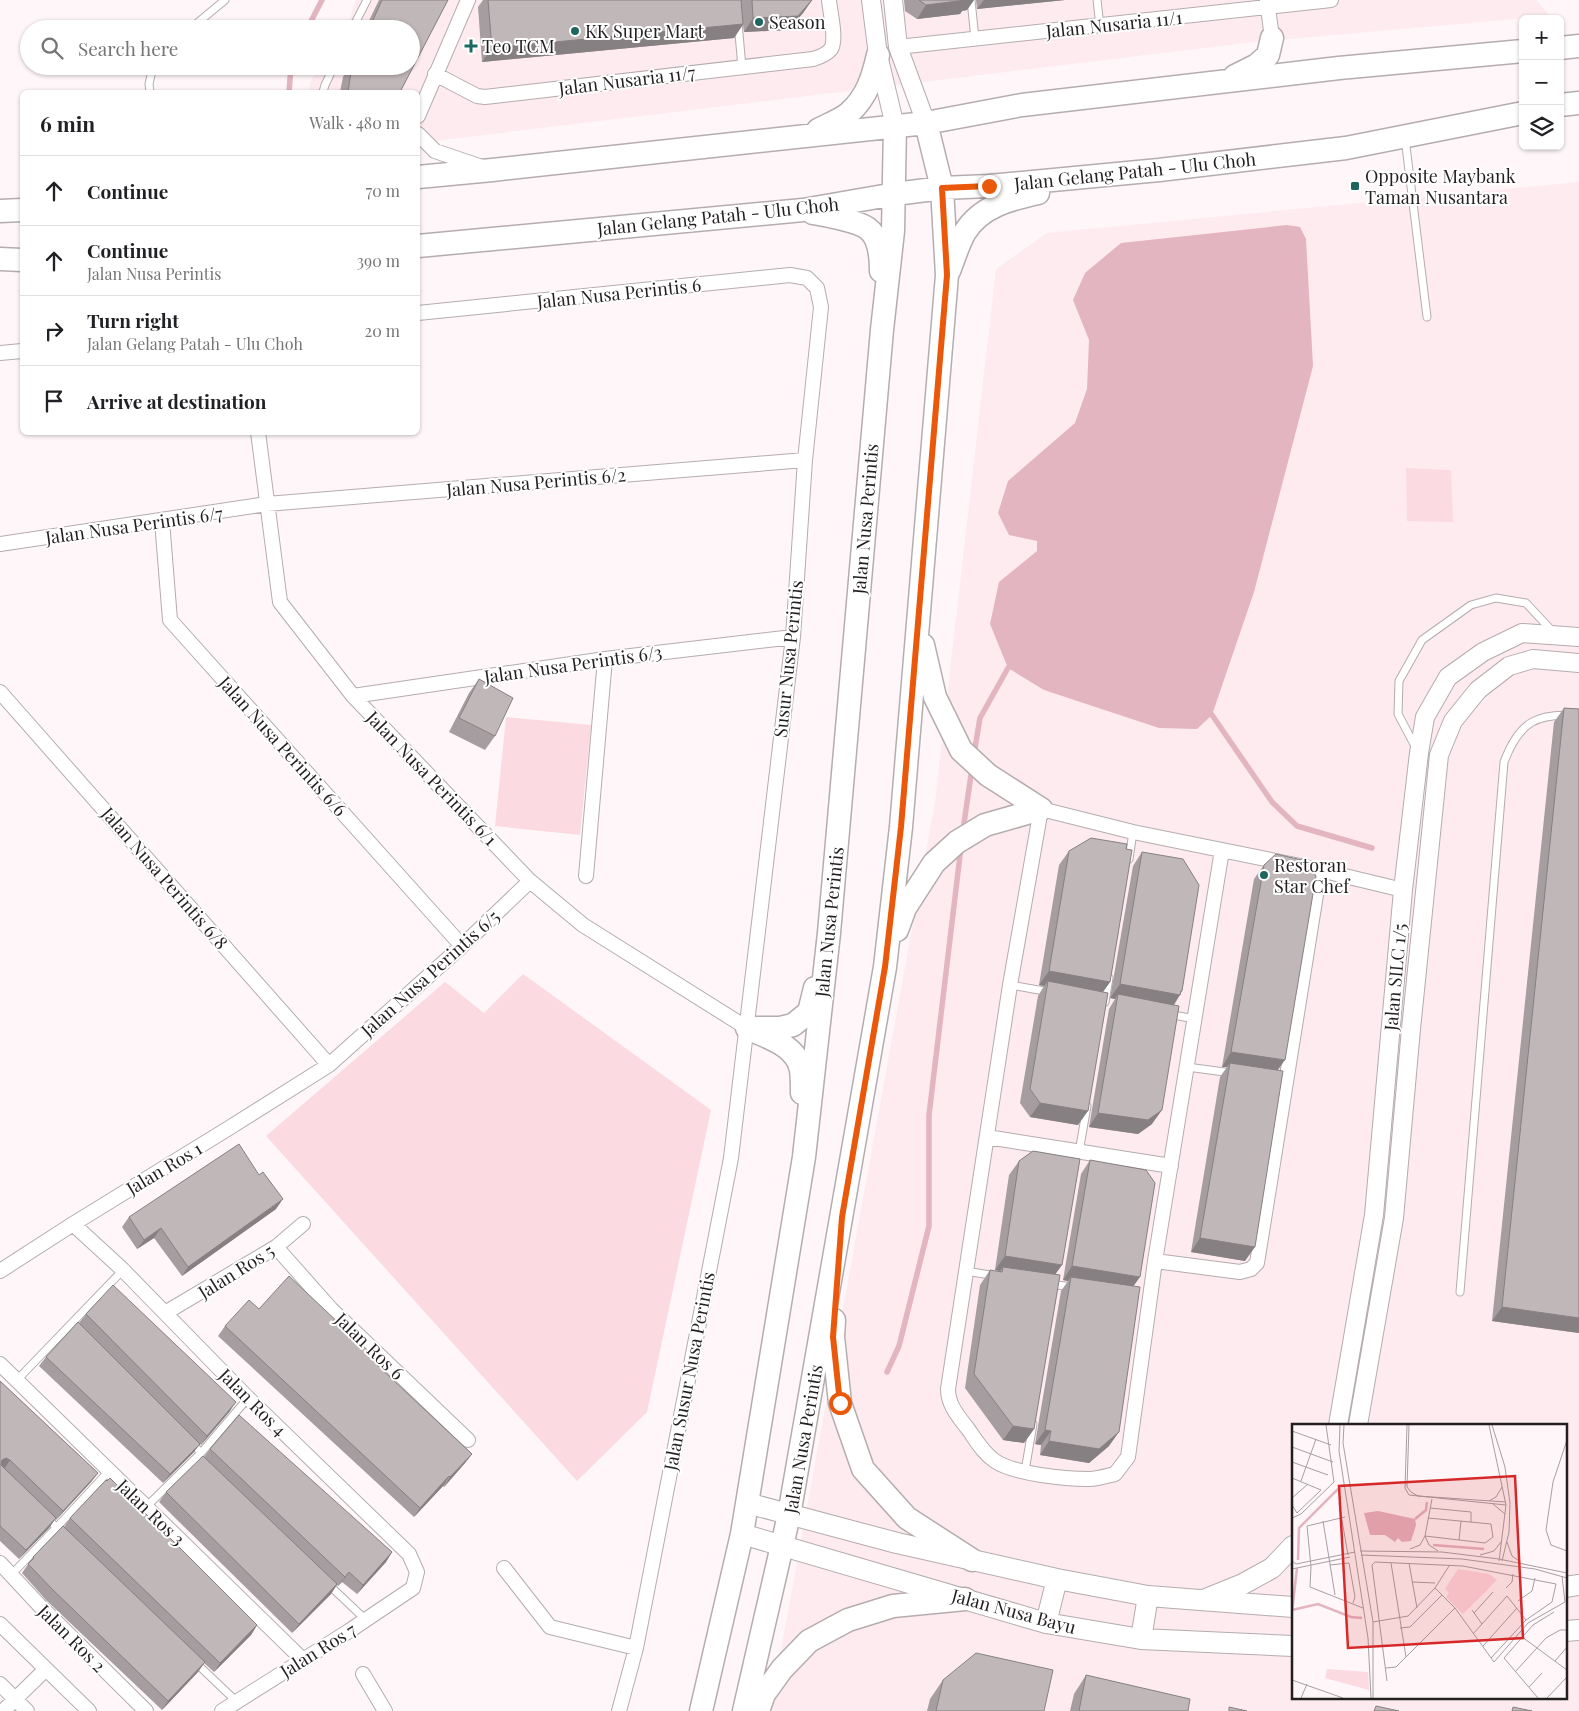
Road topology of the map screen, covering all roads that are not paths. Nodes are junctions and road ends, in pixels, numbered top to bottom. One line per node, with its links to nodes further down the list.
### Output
1 (225, 0): 12 (lane)
2 (367, 0): 13 (lane)
3 (468, 0): 23 (street)
4 (829, 0): 21 (street, Jalan Nusaria 11/7)
5 (872, 0): 19 (street)
6 (893, 0): 19 (street)
7 (970, 0): 16 (lane)
8 (1097, 0): 14 (lane)
9 (1331, 0): 10 (street, Jalan Nusaria 11/1)
10 (1268, 4): 14 (street, Jalan Nusaria 11/1); 15 (street)
11 (737, 19): 21 (lane)
12 (201, 20)
13 (357, 20)
14 (1100, 26): 16 (street, Jalan Nusaria 11/1)
15 (1272, 38): 22 (main road); 26 (main road)
16 (975, 39): 19 (street, Jalan Nusaria 11/1)
17 (1579, 46): 18 (main road)
18 (1564, 48)
19 (888, 51): 33 (street); 34 (street); 37 (main road)
20 (1519, 51): 22 (main road)
21 (742, 66): 23 (street, Jalan Nusaria 11/7)
22 (1339, 68): 26 (main road)
23 (435, 74): 31 (street)
24 (151, 75): 27 (lane)
25 (330, 75): 28 (lane)
26 (1203, 84): 33 (main road)
27 (150, 90)
28 (324, 90)
29 (1579, 103): 30 (main road)
30 (1564, 105)
31 (420, 111)
32 (1519, 114): 36 (main road, Jalan Gelang Patah - Ulu Choh)
33 (926, 123): 34 (main road); 41 (main road, Jalan Nusa Perintis)
34 (895, 126): 37 (main road); 42 (main road, Jalan Nusa Perintis)
35 (420, 136): 38 (street)
36 (1404, 136): 39 (main road, Jalan Gelang Patah - Ulu Choh); 52 (lane)
37 (803, 137): 38 (main road)
38 (492, 170): 40 (main road)
39 (1159, 170): 41 (main road, Jalan Gelang Patah - Ulu Choh); 49 (main road)
40 (420, 177)
41 (942, 188): 42 (main road, Jalan Gelang Patah - Ulu Choh); 49 (main road, Jalan Nusa Perintis)
42 (895, 194): 44 (main road, Jalan Gelang Patah - Ulu Choh); 53 (main road, Jalan Nusa Perintis)
43 (20, 210): 45 (main road)
44 (802, 210): 46 (main road, Jalan Gelang Patah - Ulu Choh); 53 (main road)
45 (0, 211)
46 (420, 246)
47 (0, 259): 48 (main road)
48 (20, 260)
49 (947, 275): 61 (main road, Jalan Nusa Perintis)
50 (817, 288): 51 (street, Jalan Nusa Perintis 6); 57 (street, Susur Nusa Perintis)
51 (420, 313)
52 (1427, 316)
53 (882, 330): 79 (main road, Jalan Nusa Perintis)
54 (20, 351): 55 (street)
55 (0, 353)
56 (258, 435): 58 (street, Jalan Nusa Perintis 6/1)
57 (805, 460): 58 (street, Jalan Nusa Perintis 6/2); 63 (street, Susur Nusa Perintis)
58 (268, 504): 59 (street, Jalan Nusa Perintis 6/7); 68 (street, Jalan Nusa Perintis 6/1)
59 (162, 521): 60 (street, Jalan Nusa Perintis 6/7); 80 (street, Jalan Nusa Perintis 6/6)
60 (0, 544)
61 (918, 621): 71 (main road); 81 (main road, Jalan Nusa Perintis)
62 (1556, 635): 64 (street, Jalan SILC 1/5); 70 (street, Jalan SILC 1/5); 70 (lane)
63 (793, 637): 65 (street, Jalan Nusa Perintis 6/3); 91 (street, Susur Nusa Perintis)
64 (1579, 637)
65 (605, 659): 68 (street, Jalan Nusa Perintis 6/3); 76 (street)
66 (1579, 663): 123 (street, Jalan SILC 1/5)
67 (0, 692): 92 (street, Jalan Nusa Perintis 6/8)
68 (353, 696): 77 (street, Jalan Nusa Perintis 6/1)
69 (1579, 716): 113 (lane)
70 (1419, 753): 78 (street, Jalan SILC 1/5)
71 (1041, 809): 72 (street); 81 (main road); 83 (street)
72 (1133, 832): 73 (street); 74 (lane)
73 (1222, 850): 75 (street); 90 (street)
74 (1127, 870)
75 (1320, 870): 78 (street); 104 (street)
76 (586, 876)
77 (530, 881): 80 (street, Jalan Nusa Perintis 6/5); 91 (street, Jalan Nusa Perintis 6/1)
78 (1403, 890): 122 (street, Jalan SILC 1/5)
79 (829, 933): 91 (main road); 98 (main road, Jalan Nusa Perintis)
80 (462, 946): 92 (street, Jalan Nusa Perintis 6/5)
81 (885, 967): 100 (main road, Jalan Nusa Perintis)
82 (1109, 974): 86 (lane)
83 (1010, 985): 84 (lane); 96 (street)
84 (1057, 994)
85 (1095, 1000): 86 (lane)
86 (1104, 1002): 87 (lane); 88 (lane)
87 (1114, 1004)
88 (1103, 1011)
89 (1159, 1012): 90 (lane)
90 (1195, 1019): 93 (street)
91 (747, 1028): 98 (main road); 159 (street, Jalan Susur Nusa Perintis)
92 (329, 1065): 101 (street, Jalan Ros 1)
93 (1187, 1067): 94 (lane); 99 (street)
94 (1241, 1074)
95 (1089, 1095): 97 (lane)
96 (986, 1137): 97 (street); 107 (street)
97 (1078, 1156): 99 (street)
98 (804, 1157): 130 (main road, Jalan Nusa Perintis)
99 (1171, 1166): 104 (street)
100 (842, 1217): 133 (main road, Jalan Nusa Perintis); 139 (main road)
101 (73, 1224): 105 (street, Jalan Ros 4); 106 (street, Jalan Ros 1)
102 (303, 1224): 103 (street, Jalan Ros 5)
103 (276, 1247): 115 (street, Jalan Ros 5); 125 (street, Jalan Ros 6)
104 (1155, 1261): 129 (street)
105 (123, 1270): 115 (street, Jalan Ros 4); 116 (lane)
106 (0, 1271)
107 (966, 1271): 109 (lane); 129 (street)
108 (1058, 1275): 111 (lane)
109 (1002, 1276)
110 (1038, 1282): 111 (lane)
111 (1056, 1285): 112 (lane); 114 (lane)
112 (1084, 1289)
113 (1460, 1292)
114 (1055, 1295)
115 (165, 1313): 120 (street, Jalan Ros 4)
116 (72, 1324): 117 (lane); 119 (lane)
117 (78, 1331)
118 (0, 1364): 119 (street, Jalan Ros 3)
119 (17, 1380): 128 (street, Jalan Ros 3)
120 (248, 1398): 126 (lane); 147 (street, Jalan Ros 4)
121 (1035, 1412): 129 (lane)
122 (1338, 1424)
123 (1358, 1424)
124 (188, 1439): 126 (lane)
125 (468, 1440)
126 (198, 1455): 127 (lane); 131 (lane)
127 (204, 1467)
128 (109, 1470): 131 (street, Jalan Ros 3); 134 (lane)
129 (1025, 1471)
130 (747, 1503): 133 (main road); 135 (main road, Jalan Nusa Perintis)
131 (146, 1507): 161 (street, Jalan Ros 3)
132 (43, 1514): 134 (lane)
133 (789, 1515): 137 (main road, Jalan Nusa Perintis); 139 (main road)
134 (57, 1528): 136 (lane); 142 (lane)
135 (742, 1534): 137 (main road, Jalan Nusa Bayu); 174 (main road, Jalan Nusa Perintis)
136 (69, 1539)
137 (782, 1545): 149 (main road, Jalan Nusa Bayu); 175 (main road, Jalan Nusa Perintis)
138 (1292, 1547): 150 (main road)
139 (972, 1560): 144 (main road)
140 (0, 1563): 142 (street, Jalan Ros 2)
141 (504, 1568): 159 (street)
142 (11, 1574): 170 (street, Jalan Ros 2)
143 (323, 1579): 152 (lane)
144 (1057, 1579): 148 (main road); 153 (main road)
145 (1579, 1585): 146 (main road)
146 (1566, 1587)
147 (413, 1588): 152 (street, Jalan Ros 7)
148 (1148, 1596): 150 (main road); 157 (main road)
149 (965, 1599): 153 (main road, Jalan Nusa Bayu); 176 (main road)
150 (1201, 1601): 151 (main road)
151 (1292, 1608)
152 (366, 1620): 161 (street, Jalan Ros 7)
153 (1046, 1623): 157 (main road, Jalan Nusa Bayu)
154 (0, 1624): 162 (street)
155 (1579, 1630): 156 (main road)
156 (1566, 1631)
157 (1141, 1640): 158 (main road, Jalan Nusa Bayu)
158 (1292, 1646)
159 (636, 1648): 173 (street, Jalan Susur Nusa Perintis)
160 (187, 1654): 166 (lane)
161 (303, 1660): 166 (street, Jalan Ros 7)
162 (45, 1670): 165 (street); 169 (street)
163 (363, 1674): 172 (street)
164 (0, 1684): 165 (street)
165 (15, 1698): 167 (street); 168 (street)
166 (236, 1701): 171 (street, Jalan Ros 7)
167 (3, 1711)
168 (27, 1711)
169 (89, 1711)
170 (146, 1711)
171 (222, 1711)
172 (385, 1711)
173 (619, 1711)
174 (701, 1711)
175 (744, 1711)
176 (758, 1711)

